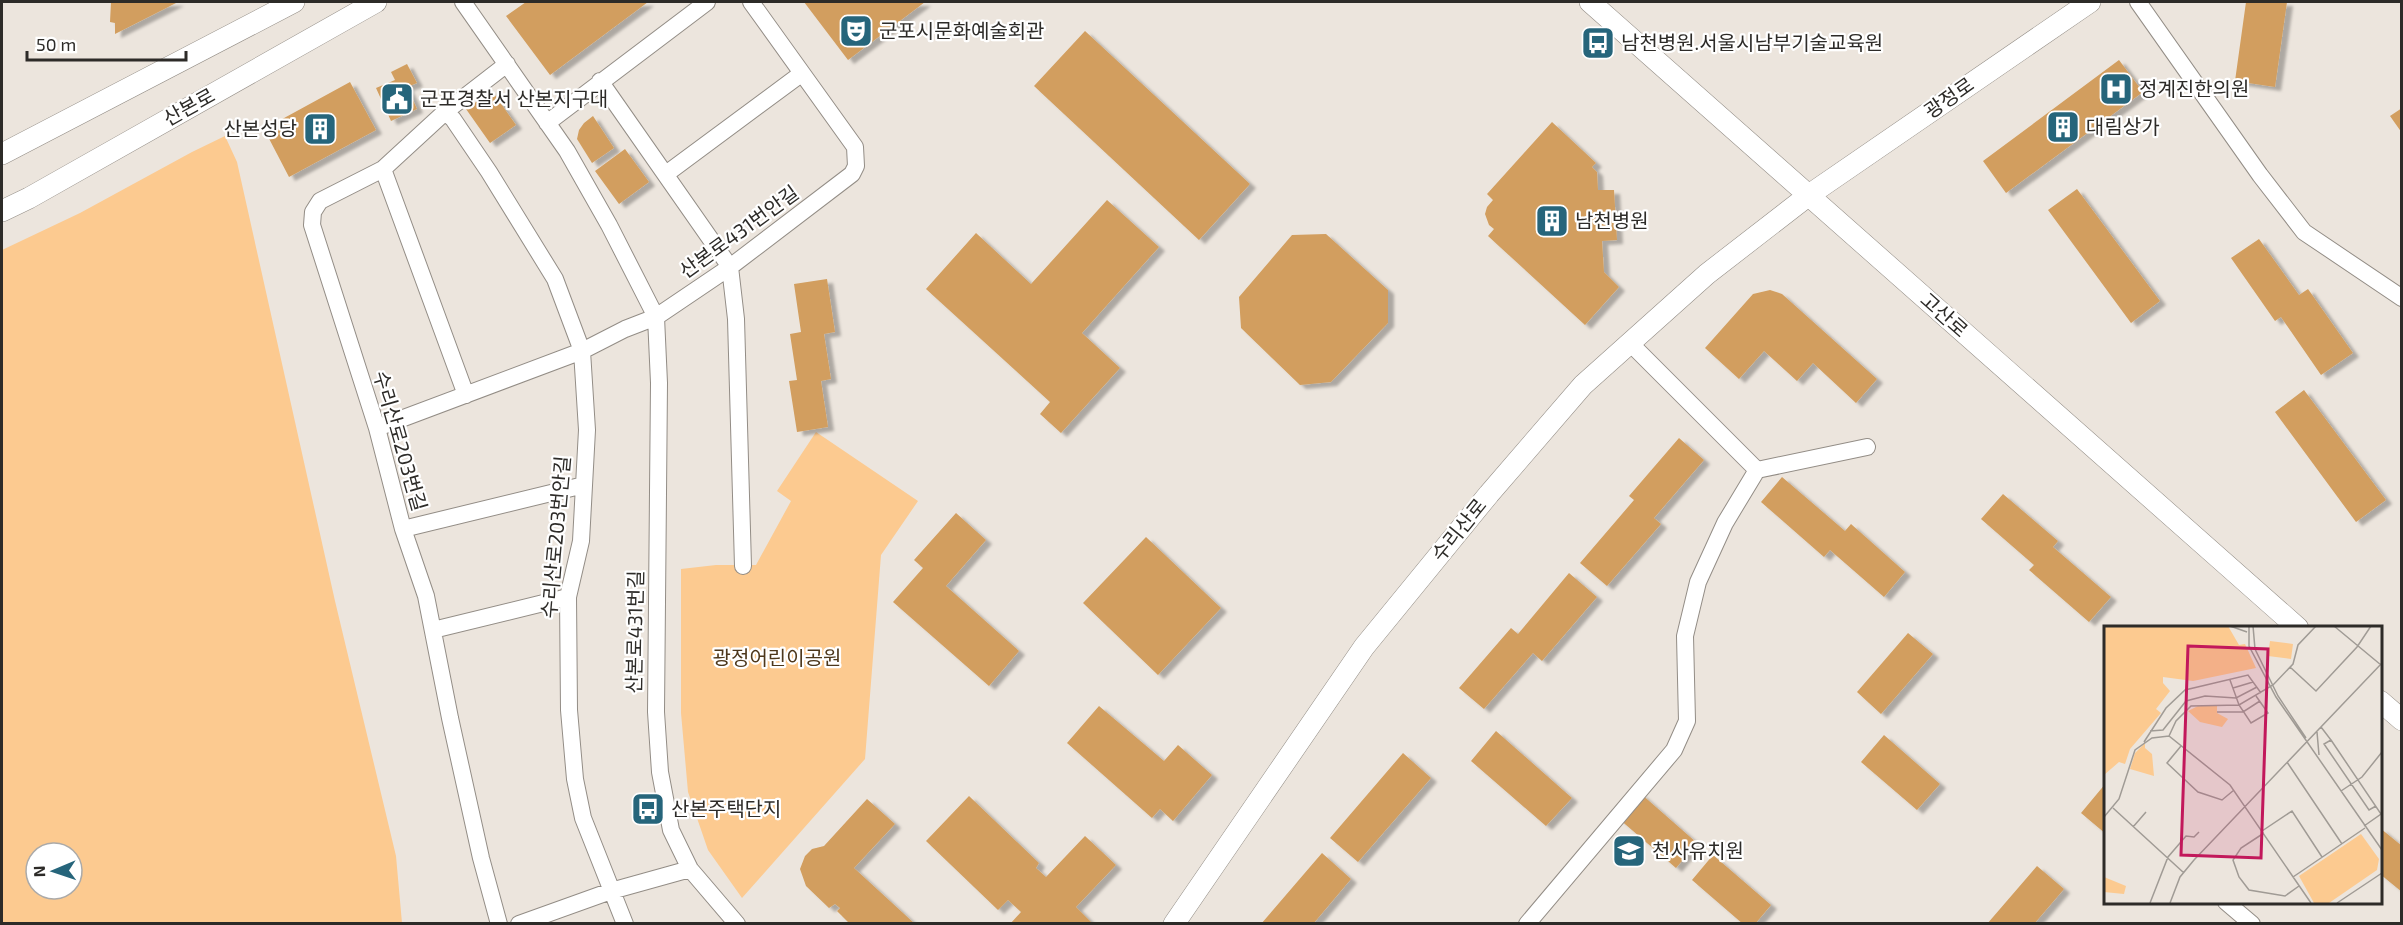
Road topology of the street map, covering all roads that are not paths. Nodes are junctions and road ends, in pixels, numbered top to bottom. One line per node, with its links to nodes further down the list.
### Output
1 (294, 2): 14 (street)
2 (376, 2): 18 (street, 산본로)
3 (463, 2): 9 (street, 산본로431번길)
4 (707, 2): 11 (street)
5 (751, 2): 10 (street)
6 (1590, 2): 17 (street, 고산로)
7 (2090, 2): 17 (street, 광정로)
8 (2138, 2): 20 (street)
9 (507, 64): 12 (street, 수리산로203번길); 13 (street, 산본로431번길)
10 (801, 74): 16 (street); 19 (street, 산본로431번안길)
11 (600, 81): 13 (street); 16 (street)
12 (445, 112): 15 (street, 수리산로203번길); 23 (street, 수리산로203번안길)
13 (547, 123): 21 (street, 산본로431번길)
14 (2, 154)
15 (383, 169): 24 (street); 25 (street, 수리산로203번길)
16 (666, 174): 19 (street)
17 (1809, 195): 22 (street, 수리산로); 32 (street, 고산로)
18 (2, 211)
19 (730, 267): 21 (street, 산본로431번안길); 30 (street)
20 (2402, 298)
21 (656, 317): 23 (street); 36 (street, 산본로431번길)
22 (1631, 344): 27 (street); 43 (street, 수리산로)
23 (582, 351): 24 (street); 28 (street, 수리산로203번안길)
24 (466, 394): 25 (street)
25 (376, 428): 29 (street, 수리산로203번길)
26 (1867, 447): 27 (street)
27 (1757, 470): 44 (street)
28 (584, 485): 29 (street); 31 (street, 수리산로203번안길)
29 (403, 529): 33 (street, 수리산로203번길)
30 (743, 566)
31 (568, 597): 33 (street); 37 (street, 수리산로203번안길)
32 (2296, 626)
33 (433, 630): 39 (street, 수리산로203번길)
34 (2382, 703): 35 (street)
35 (2402, 720)
36 (690, 868): 37 (street); 42 (street, 산본로431번길)
37 (611, 891): 40 (street); 41 (street, 수리산로203번안길)
38 (2227, 904): 45 (street)
39 (499, 924)
40 (519, 924)
41 (625, 924)
42 (737, 924)
43 (1174, 924)
44 (1527, 924)
45 (2252, 924)

